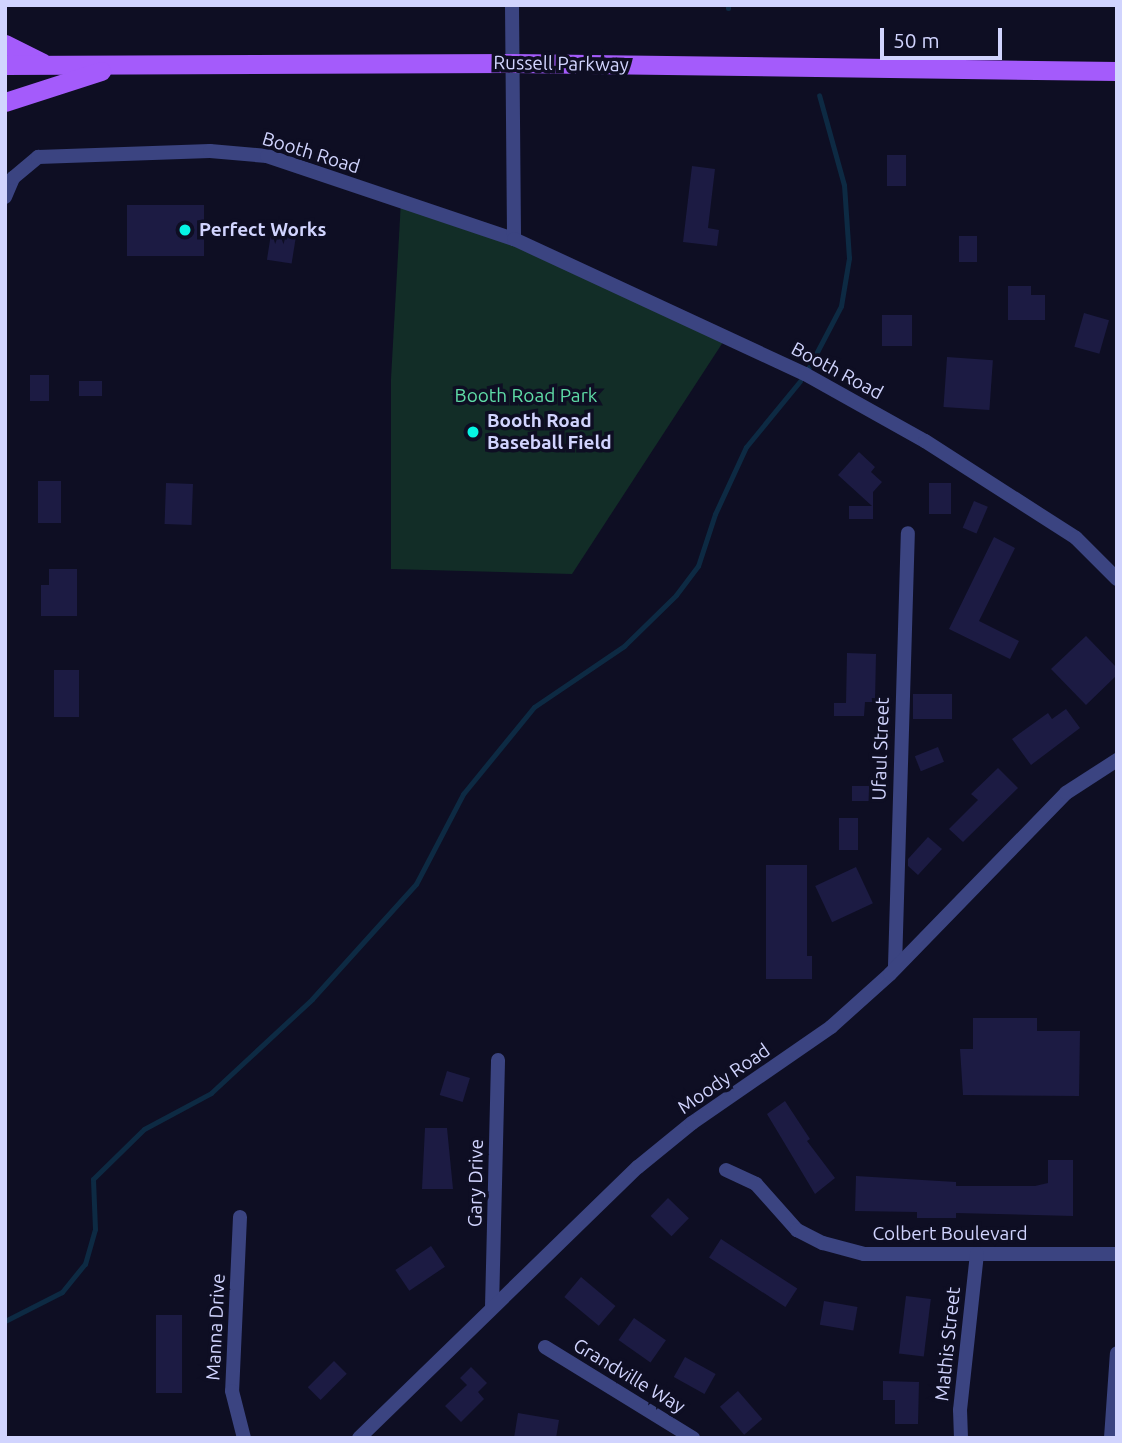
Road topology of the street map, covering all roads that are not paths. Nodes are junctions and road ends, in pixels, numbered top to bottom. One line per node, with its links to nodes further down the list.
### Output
1 (512, 5): 3 (street)
2 (5, 44): 5 (main road)
3 (512, 63): 6 (main road, Russell Parkway); 7 (main road, Russell Parkway); 10 (street)
4 (5, 65): 5 (main road, Russell Parkway)
5 (47, 65): 6 (main road, Russell Parkway)
6 (121, 65): 8 (main road)
7 (1117, 71)
8 (5, 102)
9 (5, 197): 10 (street, Booth Road)
10 (514, 239): 12 (street, Booth Road)
11 (908, 533): 14 (street, Ufaul Street)
12 (1117, 579)
13 (1117, 760): 14 (street, Moody Road)
14 (895, 966): 20 (street, Moody Road)
15 (498, 1060): 20 (street, Gary Drive)
16 (726, 1170): 18 (street, Colbert Boulevard)
17 (240, 1217): 23 (street, Manna Drive)
18 (977, 1254): 19 (street, Colbert Boulevard); 26 (street, Mathis Street)
19 (1117, 1254)
20 (492, 1307): 24 (street, Moody Road)
21 (545, 1347): 25 (street, Grandville Way)
22 (1117, 1353): 27 (street)
23 (244, 1438)
24 (359, 1438)
25 (693, 1438)
26 (961, 1438)
27 (1111, 1438)

